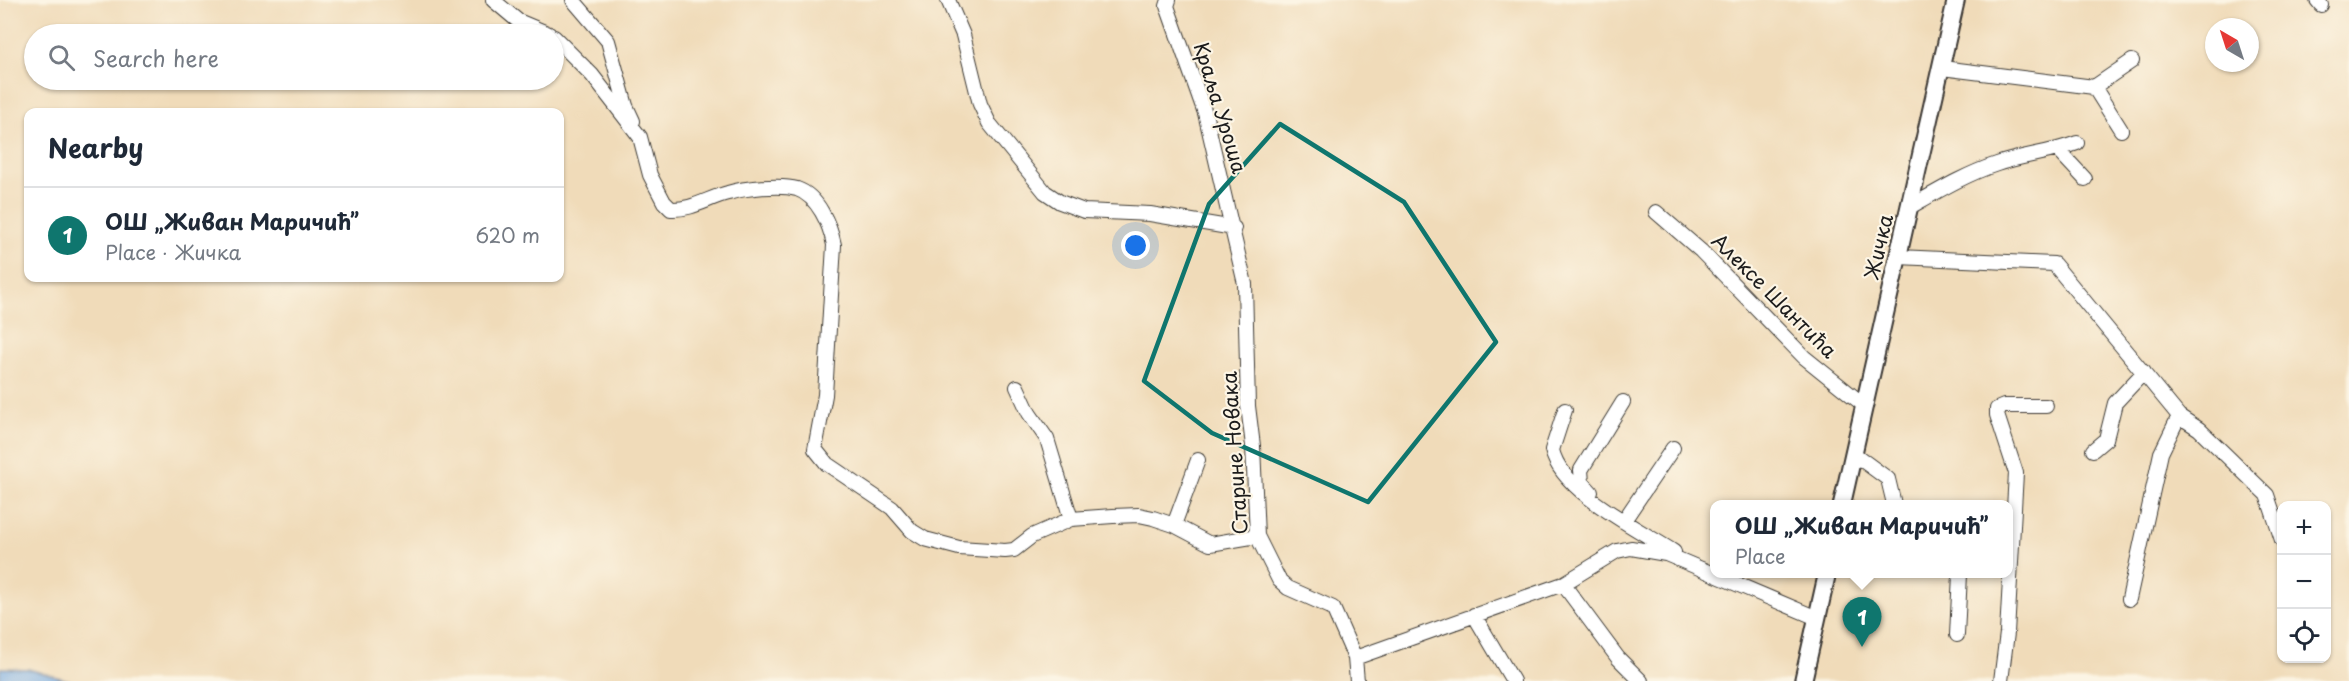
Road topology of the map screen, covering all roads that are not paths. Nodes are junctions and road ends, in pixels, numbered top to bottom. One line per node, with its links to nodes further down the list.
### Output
1 (493, 0): 6 (street)
2 (573, 0): 12 (street)
3 (948, 0): 18 (street)
4 (1169, 0): 18 (street, Краља Уроша)
5 (1956, 0): 9 (main road, Жичка)
6 (525, 24)
7 (564, 48): 12 (street)
8 (2132, 61): 10 (street)
9 (1942, 68): 10 (street); 16 (main road, Жичка)
10 (2094, 87): 11 (street)
11 (2121, 130)
12 (640, 137): 34 (street)
13 (2077, 142): 14 (street)
14 (2058, 150): 15 (street); 16 (street)
15 (2085, 179)
16 (1910, 207): 19 (main road, Жичка)
17 (1656, 212): 23 (street, Алексе Шантића)
18 (1234, 228): 38 (street, Старине Новака)
19 (1898, 257): 20 (street); 23 (main road, Жичка)
20 (2144, 372): 26 (street); 28 (street)
21 (1017, 387): 34 (street)
22 (1623, 402): 33 (street)
23 (1865, 406): 29 (main road, Жичка)
24 (2046, 406): 37 (street)
25 (1565, 410): 39 (street)
26 (2179, 416): 36 (street); 47 (street)
27 (1673, 448): 33 (street)
28 (2093, 450)
29 (1854, 454): 31 (main road, Жичка); 32 (street)
30 (1198, 460): 35 (street)
31 (1843, 500)
32 (1893, 500)
33 (1628, 516): 39 (street)
34 (1071, 519): 35 (street)
35 (1174, 525): 38 (street)
36 (2277, 525)
37 (2013, 527)
38 (1257, 536): 51 (street, Старине Новака)
39 (1652, 537): 40 (street)
40 (1690, 563): 41 (street); 46 (street)
41 (1710, 572)
42 (1725, 578): 49 (street)
43 (1826, 578): 49 (main road)
44 (1960, 578): 50 (street)
45 (2010, 578): 56 (street)
46 (1563, 584): 48 (street); 54 (street)
47 (2129, 599)
48 (1474, 615): 51 (street); 53 (street)
49 (1817, 618): 55 (main road)
50 (1957, 635)
51 (1355, 658): 52 (street, Старине Новака)
52 (1357, 681)
53 (1513, 681)
54 (1641, 681)
55 (1803, 681)
56 (2001, 681)

